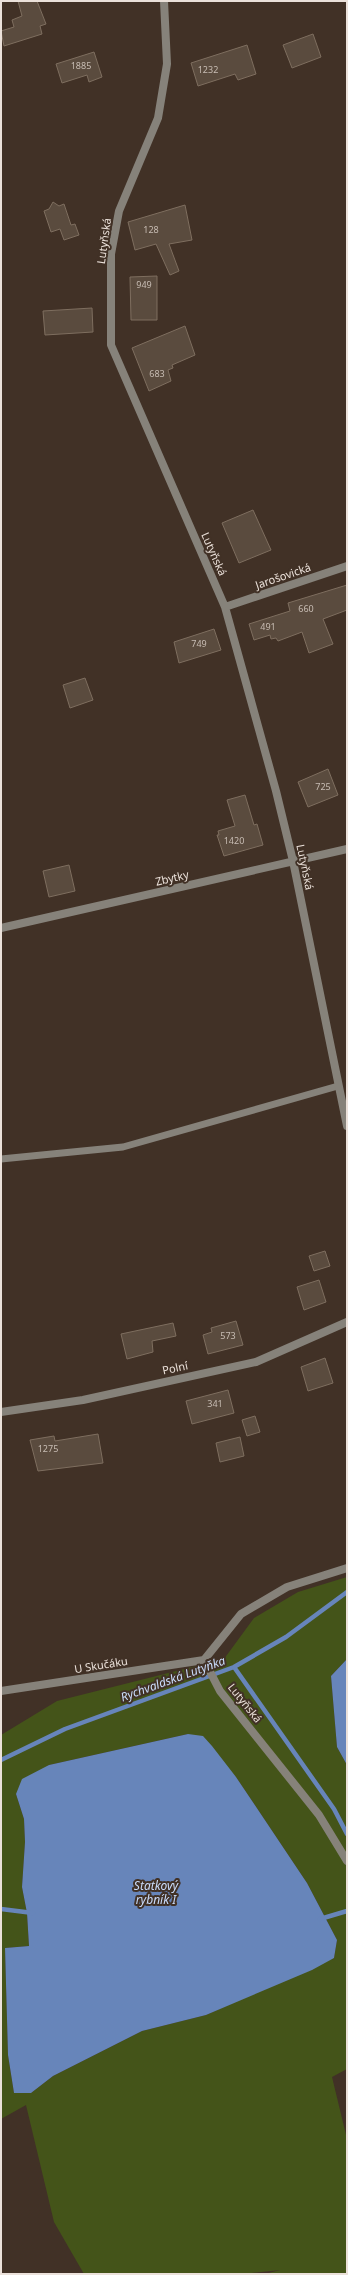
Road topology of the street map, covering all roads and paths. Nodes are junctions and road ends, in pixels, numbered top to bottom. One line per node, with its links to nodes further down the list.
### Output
1 (164, 1): 3 (street, Lutyňská)
2 (347, 566): 3 (street, Jarošovická)
3 (225, 607): 5 (street, Lutyňská)
4 (347, 849): 5 (street, Zbytky)
5 (293, 861): 6 (street, Zbytky); 7 (street, Lutyňská)
6 (1, 928)
7 (338, 1086): 8 (street, Lutyňská); 9 (lane)
8 (347, 1126)
9 (1, 1160)
10 (347, 1322): 11 (street, Polní)
11 (1, 1412)
12 (347, 1568): 13 (street)
13 (204, 1660): 14 (street, U Skučáku); 15 (street, Lutyňská)
14 (1, 1691)
15 (347, 1861)

